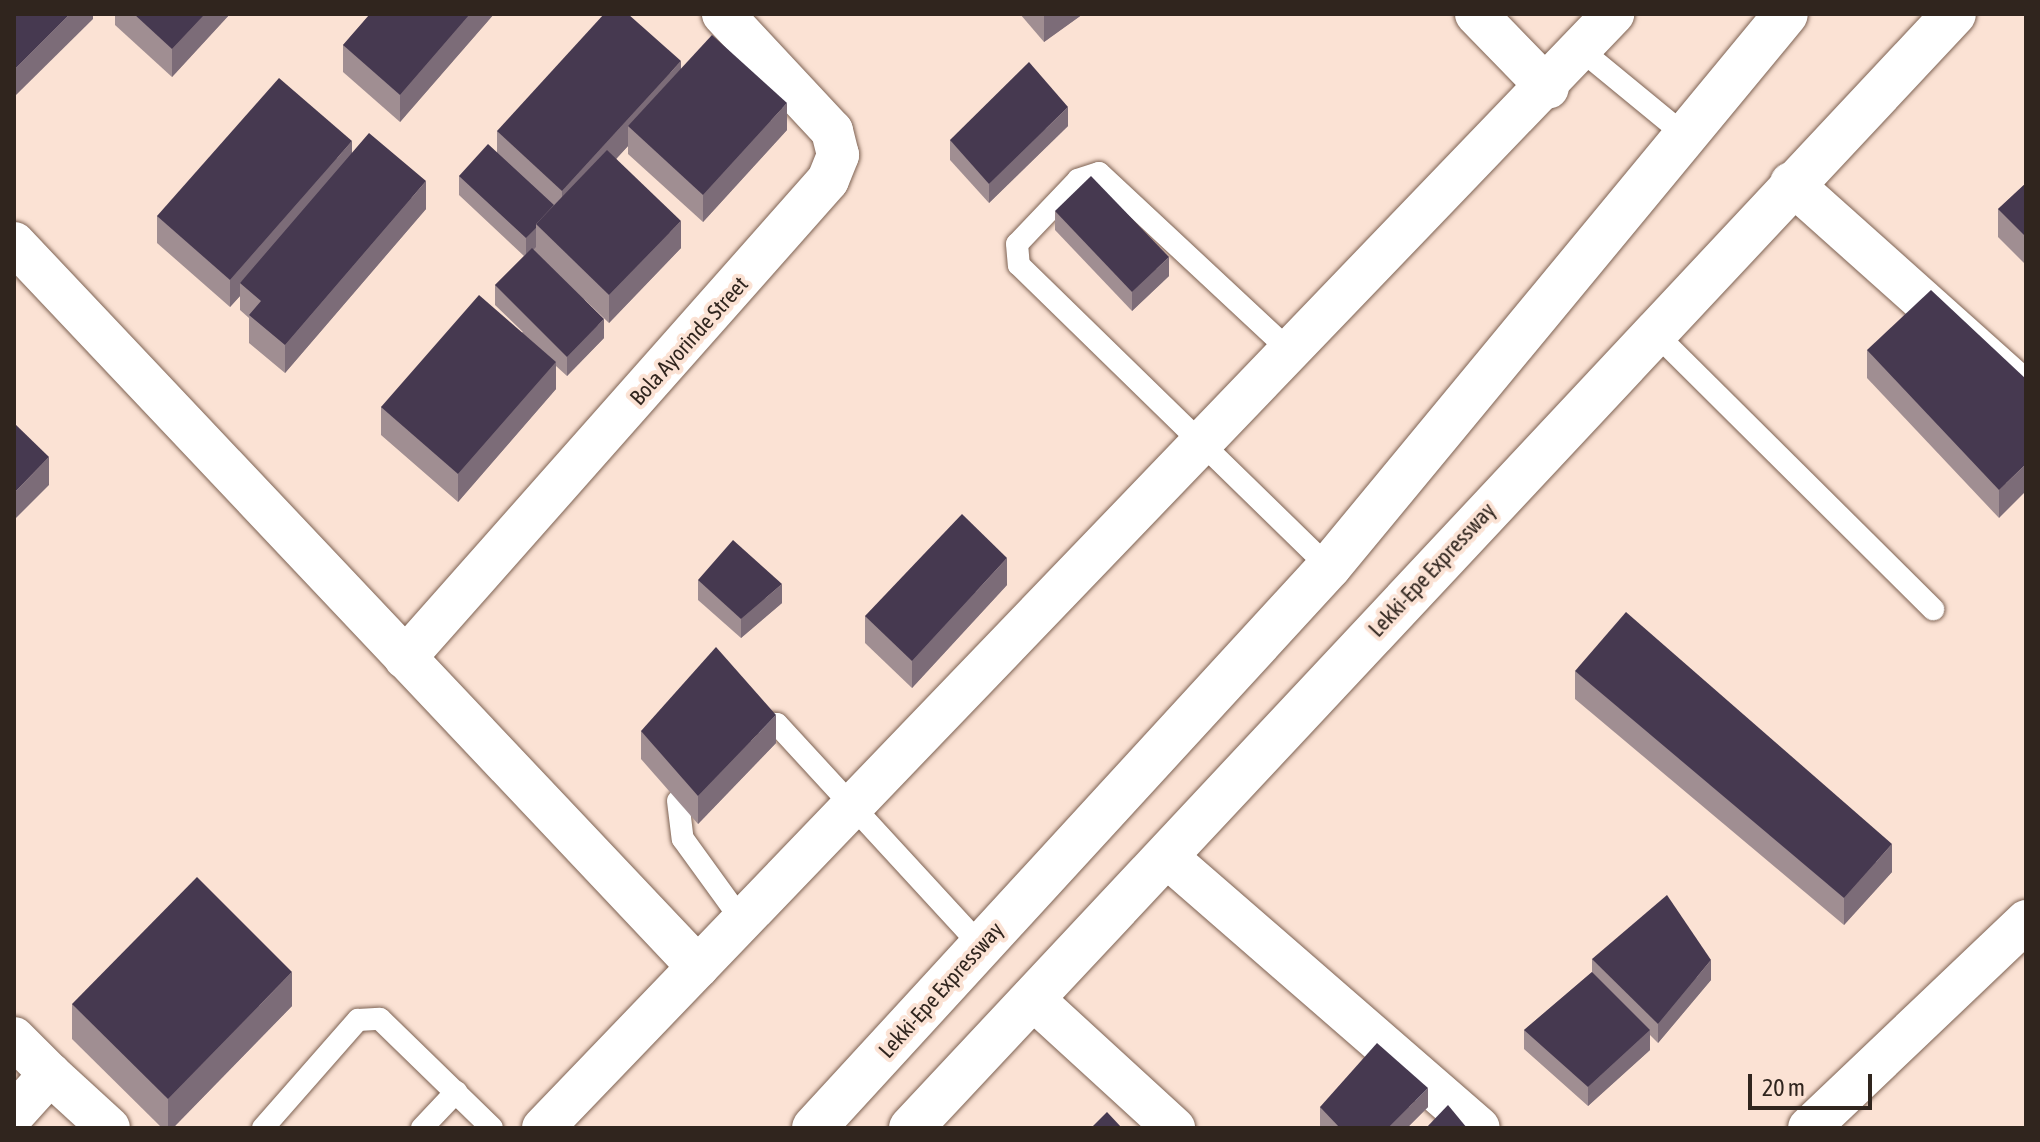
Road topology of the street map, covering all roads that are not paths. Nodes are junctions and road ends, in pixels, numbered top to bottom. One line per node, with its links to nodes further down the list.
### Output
1 (723, 14): 19 (street, Bola Ayorinde Street)
2 (1476, 14): 9 (street)
3 (1613, 14): 7 (street)
4 (1786, 14): 10 (highway, Lekki-Epe Expressway)
5 (1928, 14): 8 (highway)
6 (1954, 14): 8 (highway, Lekki-Epe Expressway)
7 (1580, 49): 9 (street); 10 (lane)
8 (1902, 69): 11 (highway, Lekki-Epe Expressway)
9 (1548, 88): 14 (street)
10 (1686, 136): 17 (highway, Lekki-Epe Expressway)
11 (1791, 183): 13 (highway, Lekki-Epe Expressway); 15 (street)
12 (14, 243): 19 (street)
13 (1653, 331): 18 (lane); 23 (highway, Lekki-Epe Expressway)
14 (1290, 351): 16 (street); 16 (lane)
15 (2026, 393)
16 (1199, 445): 17 (lane); 22 (street)
17 (1329, 567): 26 (highway, Lekki-Epe Expressway)
18 (1933, 609)
19 (405, 658): 27 (street)
20 (757, 722): 22 (lane)
21 (678, 801): 25 (lane)
22 (851, 807): 25 (street); 26 (lane)
23 (1167, 857): 28 (highway, Lekki-Epe Expressway); 41 (street)
24 (2026, 921): 42 (street)
25 (743, 922): 27 (street)
26 (981, 946): 38 (highway, Lekki-Epe Expressway)
27 (698, 967): 37 (street)
28 (1032, 998): 39 (highway, Lekki-Epe Expressway); 40 (street)
29 (14, 1038): 30 (street)
30 (50, 1074): 32 (street); 33 (street)
31 (456, 1092): 34 (lane); 35 (lane); 36 (lane)
32 (14, 1114)
33 (109, 1128)
34 (263, 1128)
35 (422, 1128)
36 (492, 1128)
37 (543, 1128)
38 (814, 1128)
39 (911, 1128)
40 (1174, 1128)
41 (1479, 1128)
42 (1809, 1128)

